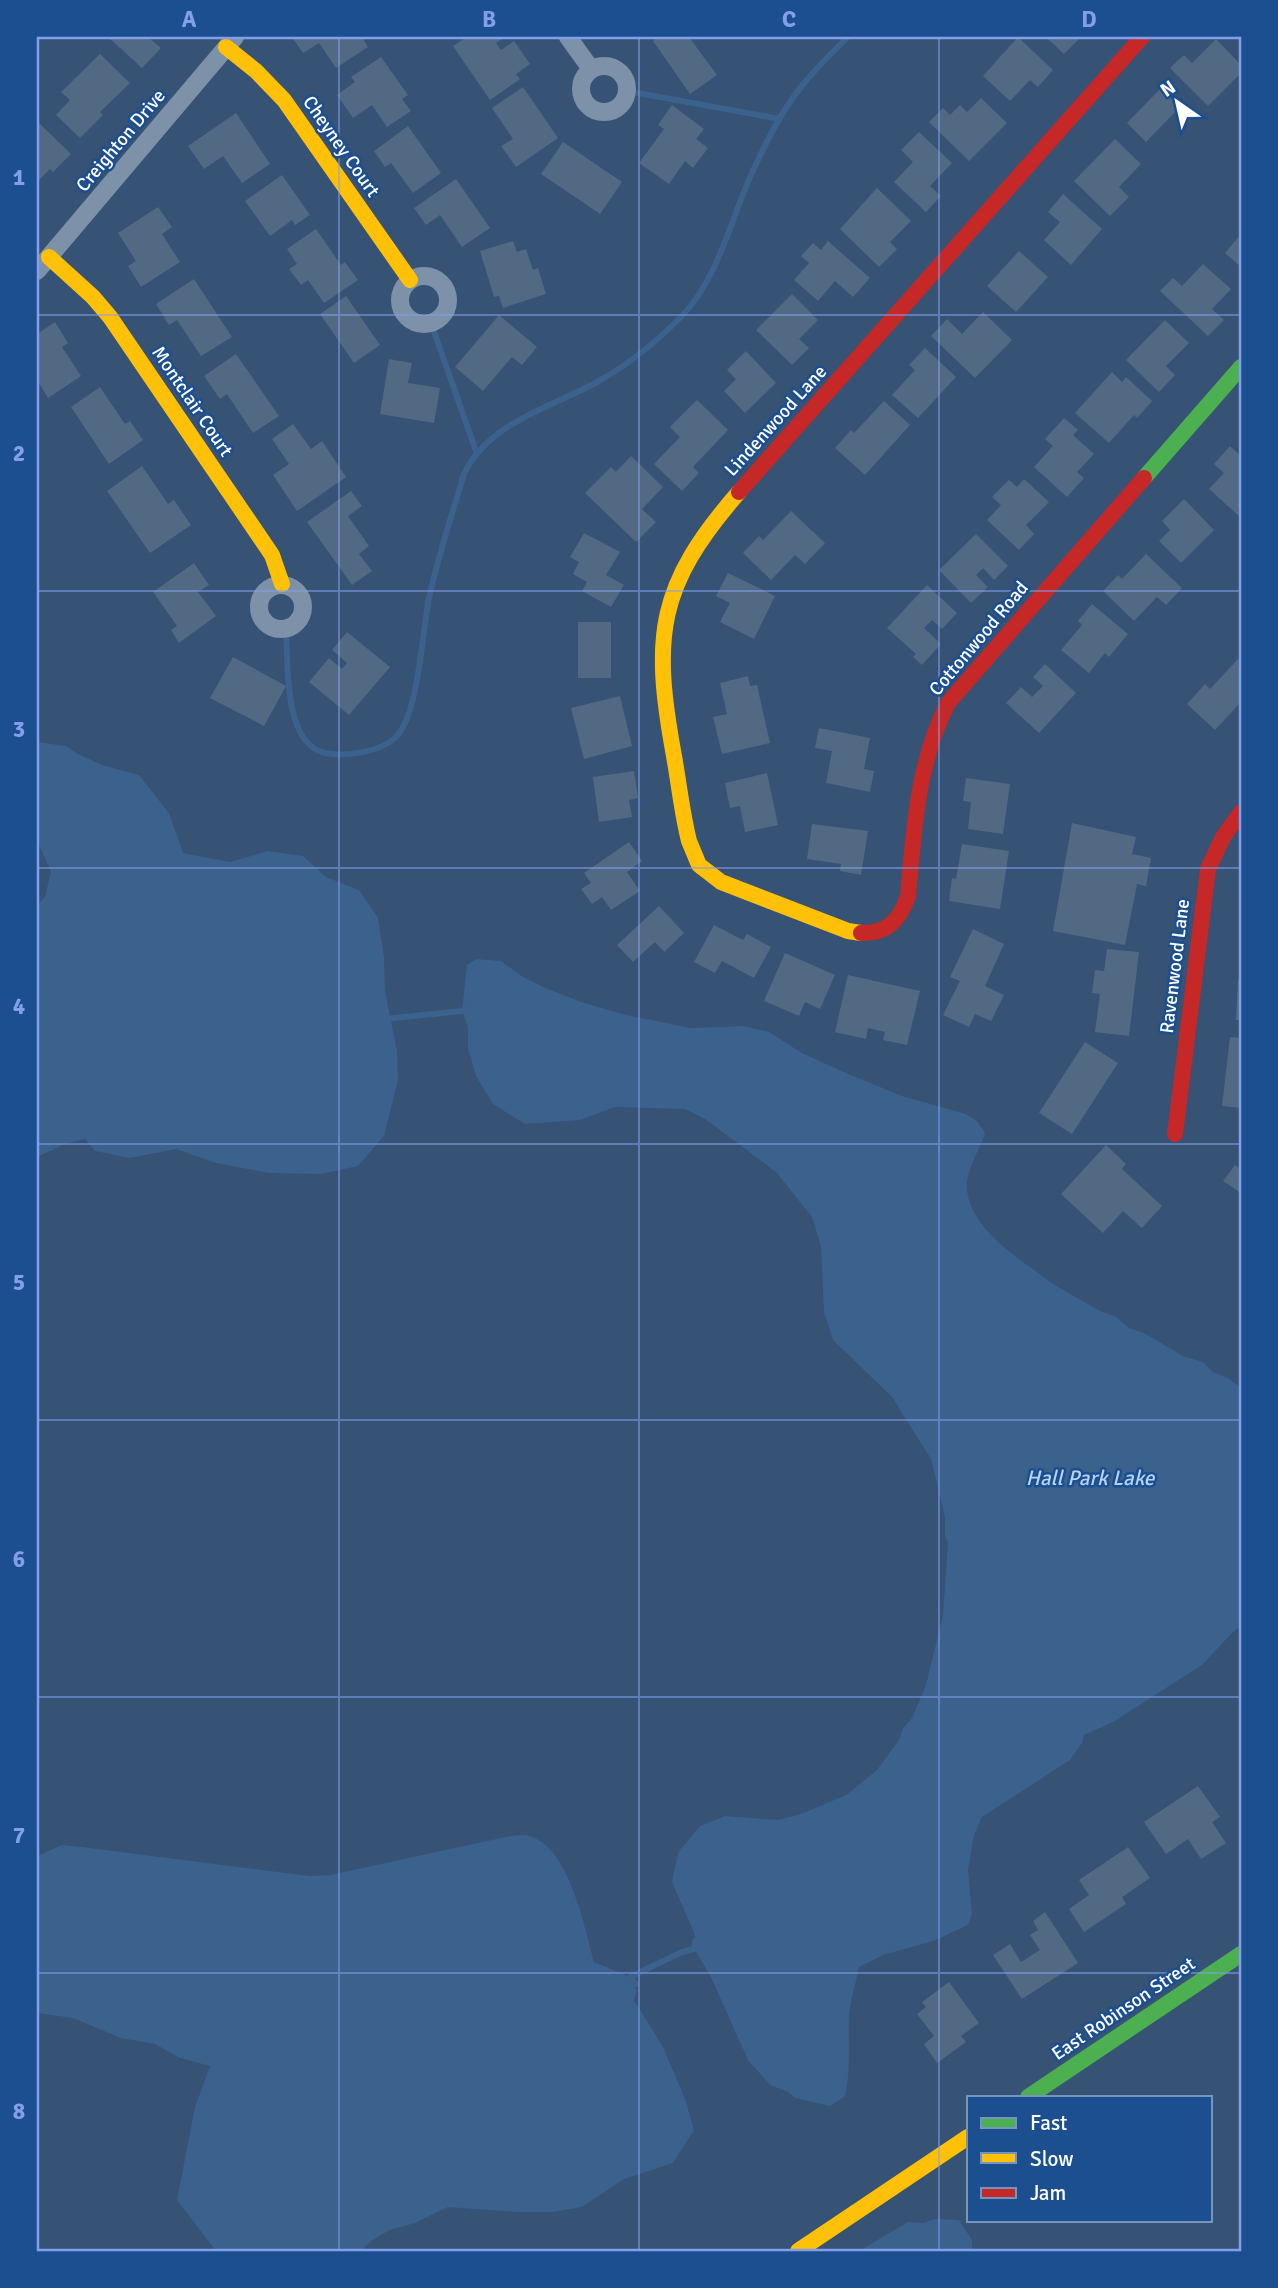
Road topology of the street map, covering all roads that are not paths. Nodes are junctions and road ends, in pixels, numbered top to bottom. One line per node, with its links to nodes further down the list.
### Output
1 (568, 37): 4 (street)
2 (1142, 37): 11 (street, Lindenwood Lane)
3 (231, 42): 5 (street, Creighton Drive); 7 (street, Cheyney Court)
4 (591, 69)
5 (49, 257): 6 (street, Creighton Drive); 9 (street, Montclair Court)
6 (37, 271)
7 (410, 280)
8 (1241, 368): 11 (street, Cottonwood Road)
9 (282, 584)
10 (1241, 812): 12 (street, Ravenwood Lane)
11 (744, 891)
12 (1175, 1133)
13 (1241, 1954): 14 (street, East Robinson Street)
14 (1029, 2096)
15 (967, 2138): 16 (street)
16 (798, 2251)

